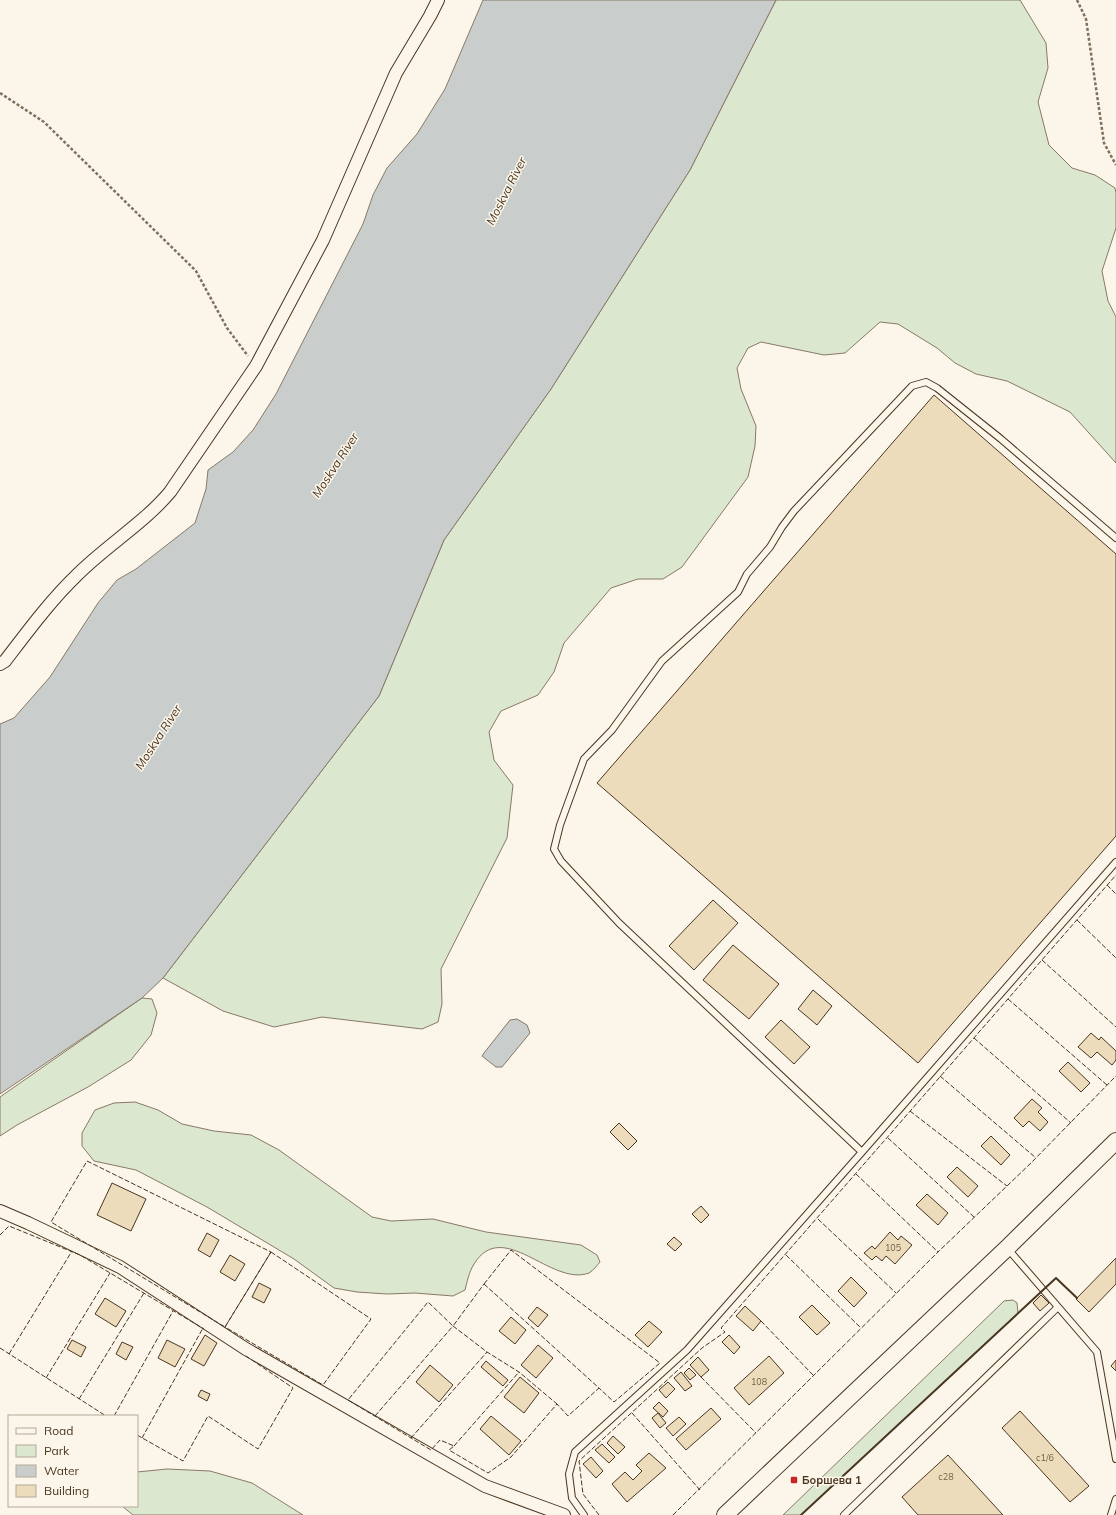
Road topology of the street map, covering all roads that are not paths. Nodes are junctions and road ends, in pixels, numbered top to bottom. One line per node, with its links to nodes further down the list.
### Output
1 (438, 0): 3 (street)
2 (1116, 538): 6 (lane)
3 (0, 664)
4 (1116, 862): 6 (lane)
5 (1116, 1141): 8 (main road)
6 (862, 1152): 13 (lane)
7 (0, 1212): 12 (street)
8 (1007, 1248): 9 (lane); 14 (main road)
9 (1058, 1307): 10 (lane); 15 (lane)
10 (1116, 1459)
11 (1116, 1499): 16 (lane)
12 (564, 1515)
13 (584, 1515)
14 (725, 1515)
15 (844, 1515)
16 (1112, 1515)

